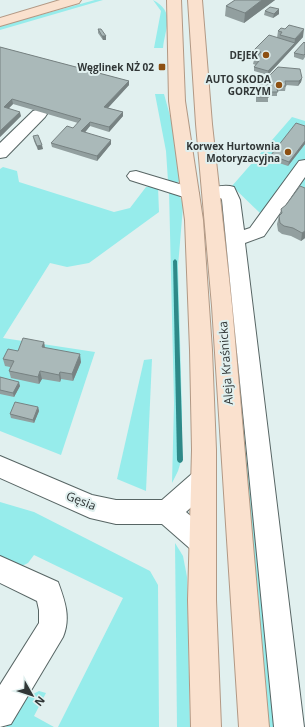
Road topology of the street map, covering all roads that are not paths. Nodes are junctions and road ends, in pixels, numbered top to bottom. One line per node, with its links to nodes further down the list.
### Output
1 (34, 0): 6 (main road)
2 (74, 0): 7 (main road)
3 (159, 0): 5 (main road)
4 (195, 0): 12 (main road, Aleja Kraśnicka)
5 (174, 4): 12 (main road, Aleja Kraśnicka)
6 (0, 10)
7 (0, 22)
8 (39, 114): 9 (street)
9 (0, 153)
10 (305, 165): 13 (street)
11 (136, 176): 12 (street)
12 (210, 193): 13 (street, Aleja Kraśnicka); 15 (main road, Aleja Kraśnicka); 21 (main road, Aleja Kraśnicka)
13 (236, 239): 22 (street, Aleja Kraśnicka)
14 (5, 473): 16 (street, Gęsia)
15 (203, 480): 16 (street); 17 (main road, Aleja Kraśnicka)
16 (168, 512): 17 (street)
17 (203, 543): 20 (main road, Aleja Kraśnicka)
18 (0, 569): 19 (street)
19 (0, 713)
20 (206, 727)
21 (254, 727)
22 (289, 727)

